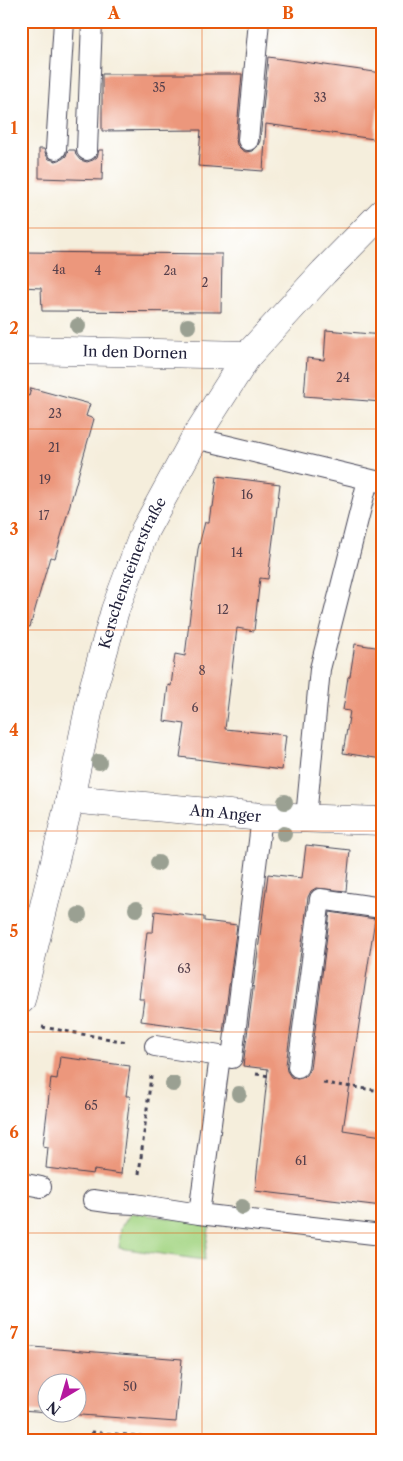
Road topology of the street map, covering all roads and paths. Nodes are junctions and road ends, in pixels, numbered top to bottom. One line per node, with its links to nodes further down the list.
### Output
1 (64, 21): 5 (lane)
2 (92, 21): 6 (lane)
3 (259, 21): 4 (lane)
4 (248, 140)
5 (56, 149)
6 (87, 150)
7 (382, 213): 9 (street, Kerschensteinerstraße)
8 (21, 350): 9 (street, In den Dornen)
9 (248, 355): 10 (street, Kerschensteinerstraße)
10 (195, 438): 11 (lane); 12 (street, Kerschensteinerstraße)
11 (375, 481): 14 (lane)
12 (70, 799): 13 (street, Am Anger); 17 (street, Kerschensteinerstraße)
13 (262, 816): 14 (street, Am Anger); 20 (lane)
14 (306, 818): 15 (street, Am Anger)
15 (382, 821)
16 (382, 908): 21 (lane)
17 (21, 1000)
18 (40, 1027): 19 (path)
19 (155, 1046): 20 (lane); 25 (path)
20 (220, 1056): 26 (lane)
21 (298, 1067)
22 (21, 1182): 23 (lane)
23 (42, 1187)
24 (93, 1200): 25 (lane)
25 (136, 1204): 26 (lane)
26 (199, 1214): 27 (lane)
27 (382, 1235)
28 (91, 1432): 29 (path)
29 (166, 1439): 30 (path)
30 (184, 1440)

